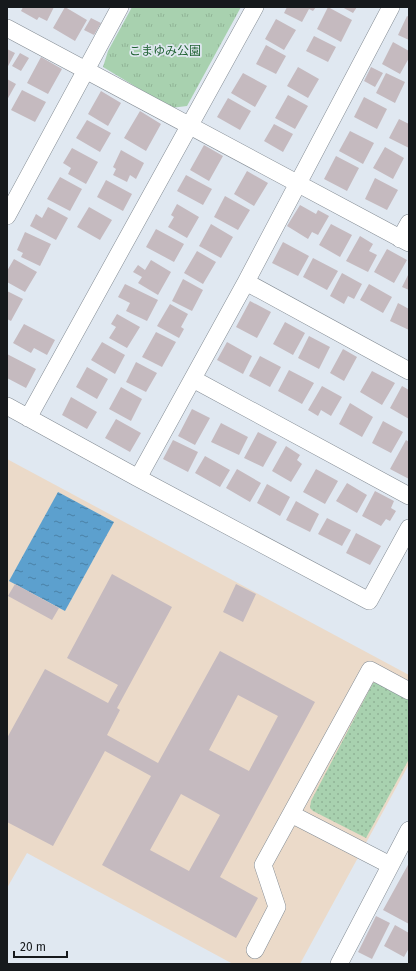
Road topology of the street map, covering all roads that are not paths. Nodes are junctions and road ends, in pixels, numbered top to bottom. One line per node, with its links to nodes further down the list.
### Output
1 (120, 7): 5 (street)
2 (256, 7): 6 (street)
3 (391, 7): 7 (street)
4 (7, 28): 5 (street)
5 (86, 70): 6 (street); 8 (street)
6 (190, 126): 7 (street); 15 (street)
7 (297, 183): 10 (street); 11 (street)
8 (7, 216)
9 (409, 223): 10 (street)
10 (405, 241)
11 (246, 282): 12 (street); 13 (street)
12 (409, 371)
13 (193, 379): 16 (street); 17 (street)
14 (7, 406): 15 (street)
15 (28, 418): 16 (street)
16 (138, 478): 18 (street)
17 (409, 496)
18 (409, 528)
19 (409, 691): 20 (street)
20 (291, 814): 22 (street); 23 (street)
21 (409, 830): 22 (street)
22 (390, 865): 24 (street)
23 (255, 950)
24 (340, 963)

